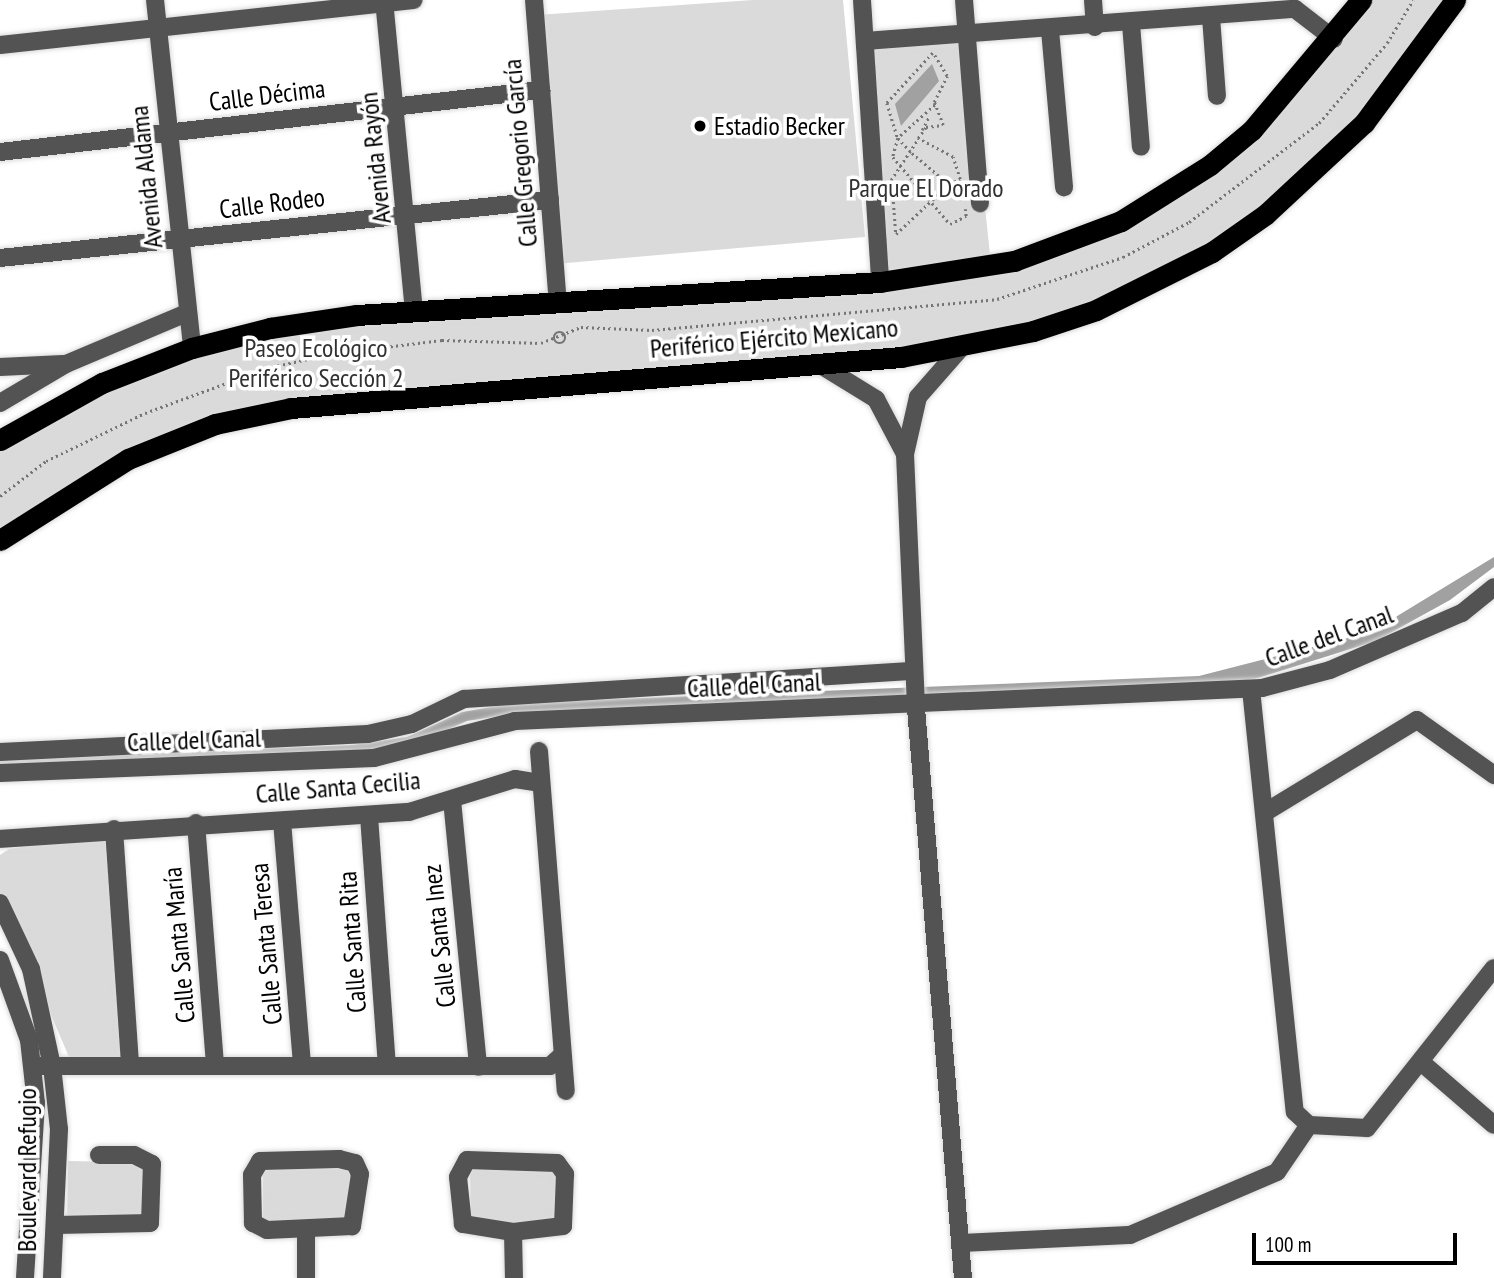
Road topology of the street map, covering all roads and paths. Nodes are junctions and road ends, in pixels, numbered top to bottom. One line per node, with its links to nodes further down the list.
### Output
1 (155, 0): 14 (street, Avenida Aldama)
2 (414, 0): 9 (street)
3 (534, 0): 20 (street, Calle Gregorio García)
4 (862, 0): 18 (street)
5 (964, 0): 16 (street)
6 (1093, 0): 13 (street)
7 (1361, 0): 17 (highway, Periférico Ejército Mexicano)
8 (1455, 0): 47 (highway, Periférico Ejército Mexicano)
9 (384, 1): 14 (street); 23 (street, Avenida Rayón)
10 (1295, 4): 11 (street); 17 (street)
11 (1211, 17): 12 (street); 21 (street)
12 (1131, 24): 13 (street); 28 (street)
13 (1095, 27): 15 (street)
14 (157, 29): 19 (street); 25 (street, Avenida Aldama)
15 (1050, 30): 16 (street); 35 (street)
16 (968, 36): 18 (street); 37 (street)
17 (1334, 39): 42 (highway, Periférico Ejército Mexicano)
18 (865, 41): 34 (street)
19 (0, 46)
20 (541, 90): 23 (street, Calle Décima); 36 (street, Calle Gregorio García)
21 (1217, 96)
22 (935, 105): 24 (path); 26 (path); 27 (path)
23 (397, 106): 25 (street, Calle Décima); 39 (street, Avenida Rayón)
24 (930, 114): 26 (path); 27 (path)
25 (167, 134): 29 (street, Calle Décima); 40 (street, Avenida Aldama)
26 (898, 138): 30 (path); 31 (path)
27 (918, 138): 30 (path); 33 (path)
28 (1140, 147)
29 (0, 152)
30 (912, 153): 31 (path); 33 (path)
31 (903, 167): 32 (path); 38 (path)
32 (892, 180): 34 (path); 38 (path)
33 (949, 184): 38 (path); 38 (path)
34 (873, 185): 42 (street)
35 (1063, 187)
36 (550, 200): 39 (street, Calle Rodeo); 43 (street, Calle Gregorio García)
37 (980, 203)
38 (932, 204)
39 (408, 214): 40 (street, Calle Rodeo); 44 (street, Avenida Rayón)
40 (179, 240): 41 (street, Calle Rodeo); 45 (street, Avenida Aldama)
41 (0, 258)
42 (880, 282): 43 (highway, Periférico Ejército Mexicano)
43 (558, 302): 44 (highway, Periférico Ejército Mexicano)
44 (414, 311): 46 (highway, Periférico Ejército Mexicano)
45 (187, 313): 46 (street, Avenida Aldama); 48 (street)
46 (192, 348): 52 (highway, Periférico Ejército Mexicano)
47 (960, 349): 49 (highway, Periférico Ejército Mexicano); 53 (street)
48 (66, 364): 50 (street); 51 (street)
49 (819, 364): 53 (street); 54 (highway, Periférico Ejército Mexicano)
50 (0, 367)
51 (0, 403)
52 (0, 440)
53 (905, 454): 56 (street)
54 (0, 540)
55 (1494, 587): 57 (street, Calle del Canal)
56 (914, 671): 58 (street); 60 (street)
57 (1251, 689): 58 (street, Calle del Canal); 65 (street)
58 (916, 708): 61 (street, Calle del Canal); 90 (street)
59 (539, 751): 63 (street)
60 (0, 752)
61 (0, 773)
62 (1494, 775): 65 (street)
63 (540, 783): 64 (street, Calle Santa Cecilia); 74 (street)
64 (452, 800): 66 (street, Calle Santa Cecilia); 82 (street, Calle Santa Inez)
65 (1264, 813): 84 (street)
66 (369, 816): 67 (street, Calle Santa Cecilia); 79 (street, Calle Santa Rita)
67 (282, 821): 68 (street, Calle Santa Cecilia); 77 (street, Calle Santa Teresa)
68 (196, 823): 69 (street, Calle Santa Cecilia); 76 (street, Calle Santa María)
69 (114, 829): 70 (street, Calle Santa Cecilia); 78 (street)
70 (0, 839)
71 (0, 903): 81 (street, Boulevard Refugio)
72 (0, 960): 80 (street, Boulevard Refugio)
73 (1494, 968): 75 (street)
74 (561, 1056): 82 (street); 83 (street)
75 (1421, 1062): 84 (street); 85 (street)
76 (215, 1063): 77 (street); 78 (street)
77 (302, 1063): 79 (street)
78 (130, 1064): 81 (street)
79 (387, 1065): 82 (street)
80 (33, 1066): 81 (street); 91 (street, Boulevard Refugio)
81 (52, 1066): 87 (street, Boulevard Refugio)
82 (478, 1068)
83 (566, 1091)
84 (1309, 1125): 90 (street)
85 (1494, 1125)
86 (99, 1155): 87 (street)
87 (56, 1225): 92 (street, Boulevard Refugio)
88 (306, 1231): 88 (street); 93 (street)
89 (513, 1232): 89 (street); 94 (street)
90 (960, 1243): 95 (street)
91 (25, 1278)
92 (52, 1278)
93 (306, 1278)
94 (514, 1278)
95 (963, 1278)

